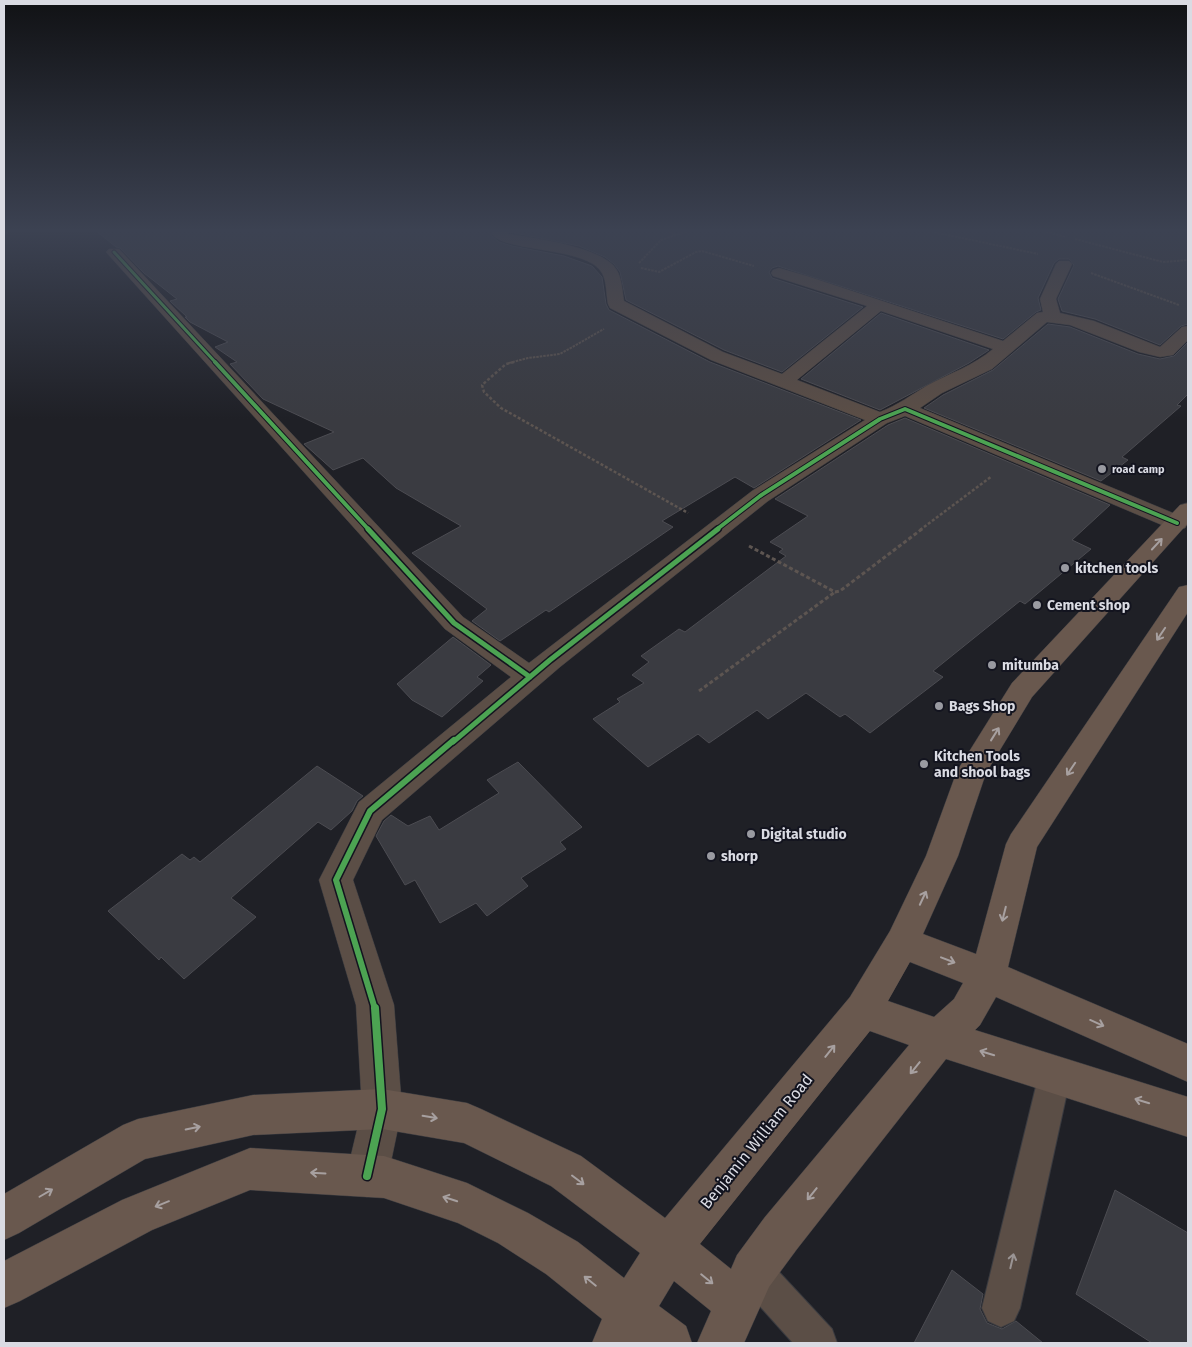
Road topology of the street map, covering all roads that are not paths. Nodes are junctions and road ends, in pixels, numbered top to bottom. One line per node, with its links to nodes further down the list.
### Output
1 (151, 293): 15 (street)
2 (615, 293): 11 (street)
3 (841, 293): 5 (street)
4 (1051, 293): 6 (street)
5 (879, 306): 8 (street); 11 (street)
6 (1053, 317): 8 (street); 9 (street)
7 (1188, 331): 9 (street)
8 (1006, 348): 12 (street)
9 (1160, 352): 10 (street)
10 (1181, 360)
11 (784, 382): 12 (street)
12 (892, 414): 13 (street); 15 (street)
13 (1182, 516): 16 (main road, Benjamin William Road, one-way to 13)
14 (1188, 593): 17 (main road, one-way to 17)
15 (530, 678): 22 (street)
16 (902, 942): 17 (main road, one-way to 17); 18 (main road, Benjamin William Road)
17 (988, 976): 19 (main road); 20 (main road, one-way to 20)
18 (863, 1010): 19 (main road); 26 (main road, Benjamin William Road, one-way to 18)
19 (939, 1038): 21 (main road, one-way to 19); 28 (main road, one-way to 28)
20 (1188, 1063)
21 (1055, 1074): 23 (main road, one-way to 21); 29 (lane, one-way to 21)
22 (382, 1109): 24 (street); 25 (main road, one-way to 22); 26 (main road, one-way to 26)
23 (1188, 1117)
24 (367, 1176): 27 (main road, one-way to 27); 30 (main road, one-way to 24)
25 (4, 1218)
26 (669, 1248): 28 (main road, one-way to 28); 30 (main road, Benjamin William Road)
27 (4, 1285)
28 (746, 1287): 32 (main road); 33 (lane)
29 (1001, 1308)
30 (622, 1328): 31 (main road)
31 (669, 1343)
32 (720, 1343)
33 (818, 1343)

